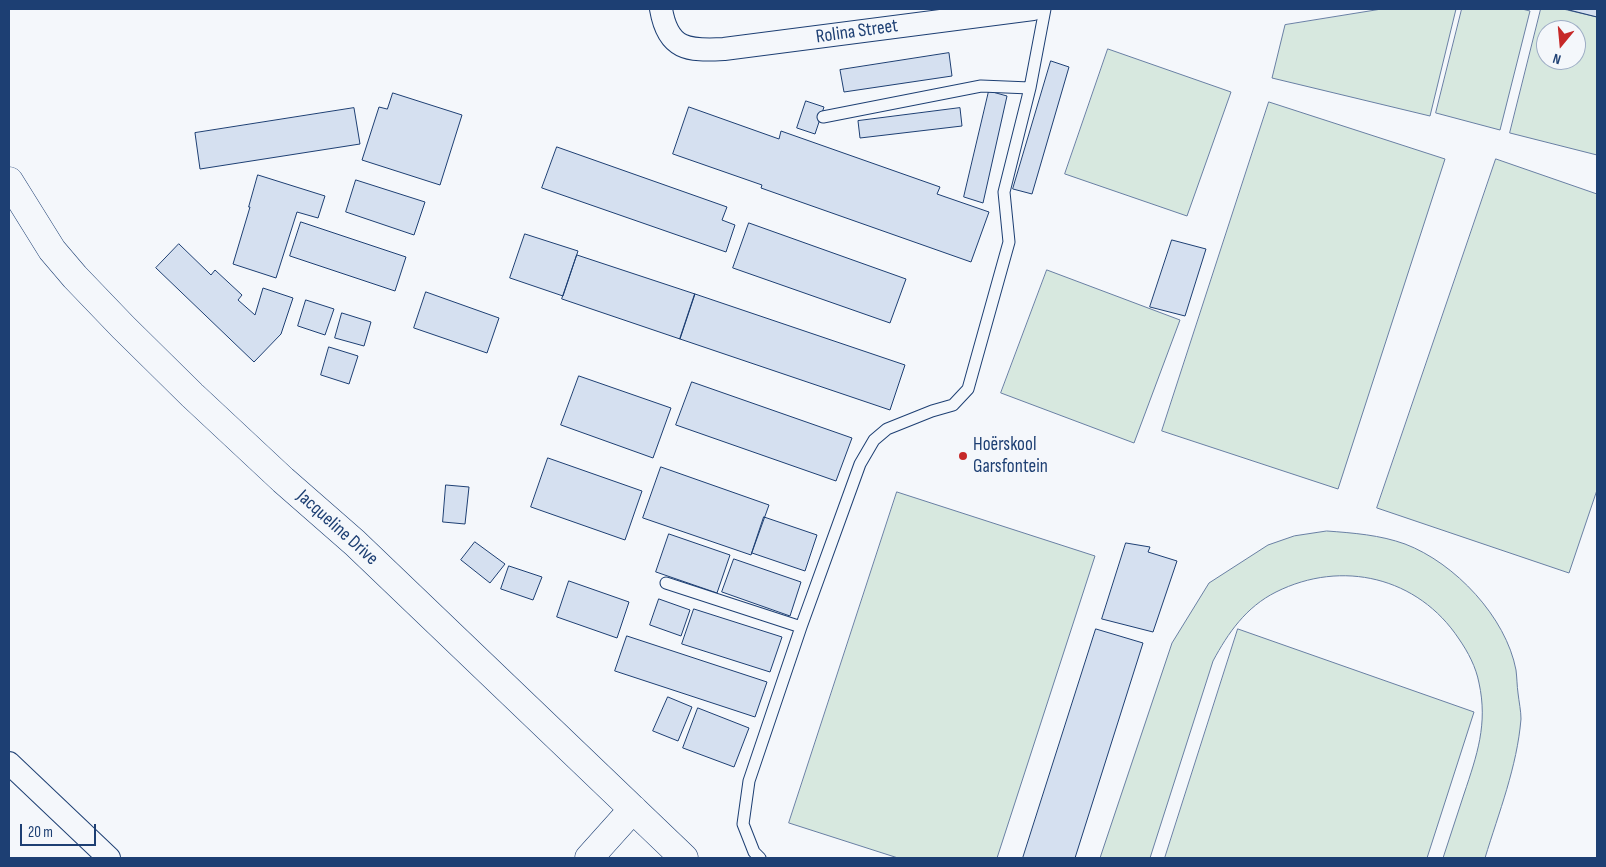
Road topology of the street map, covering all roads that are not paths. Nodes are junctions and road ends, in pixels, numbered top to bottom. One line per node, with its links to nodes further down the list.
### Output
1 (661, 9): 2 (street, Rolina Street)
2 (1033, 9)
3 (1045, 9): 4 (lane)
4 (1030, 88): 5 (lane); 8 (lane)
5 (823, 118)
6 (9, 181): 10 (street, Jacqueline Drive)
7 (666, 583): 8 (lane)
8 (801, 627): 14 (lane)
9 (9, 763): 11 (street)
10 (633, 809): 12 (street); 13 (street, Jacqueline Drive)
11 (109, 858)
12 (589, 858)
13 (684, 858)
14 (760, 858)

